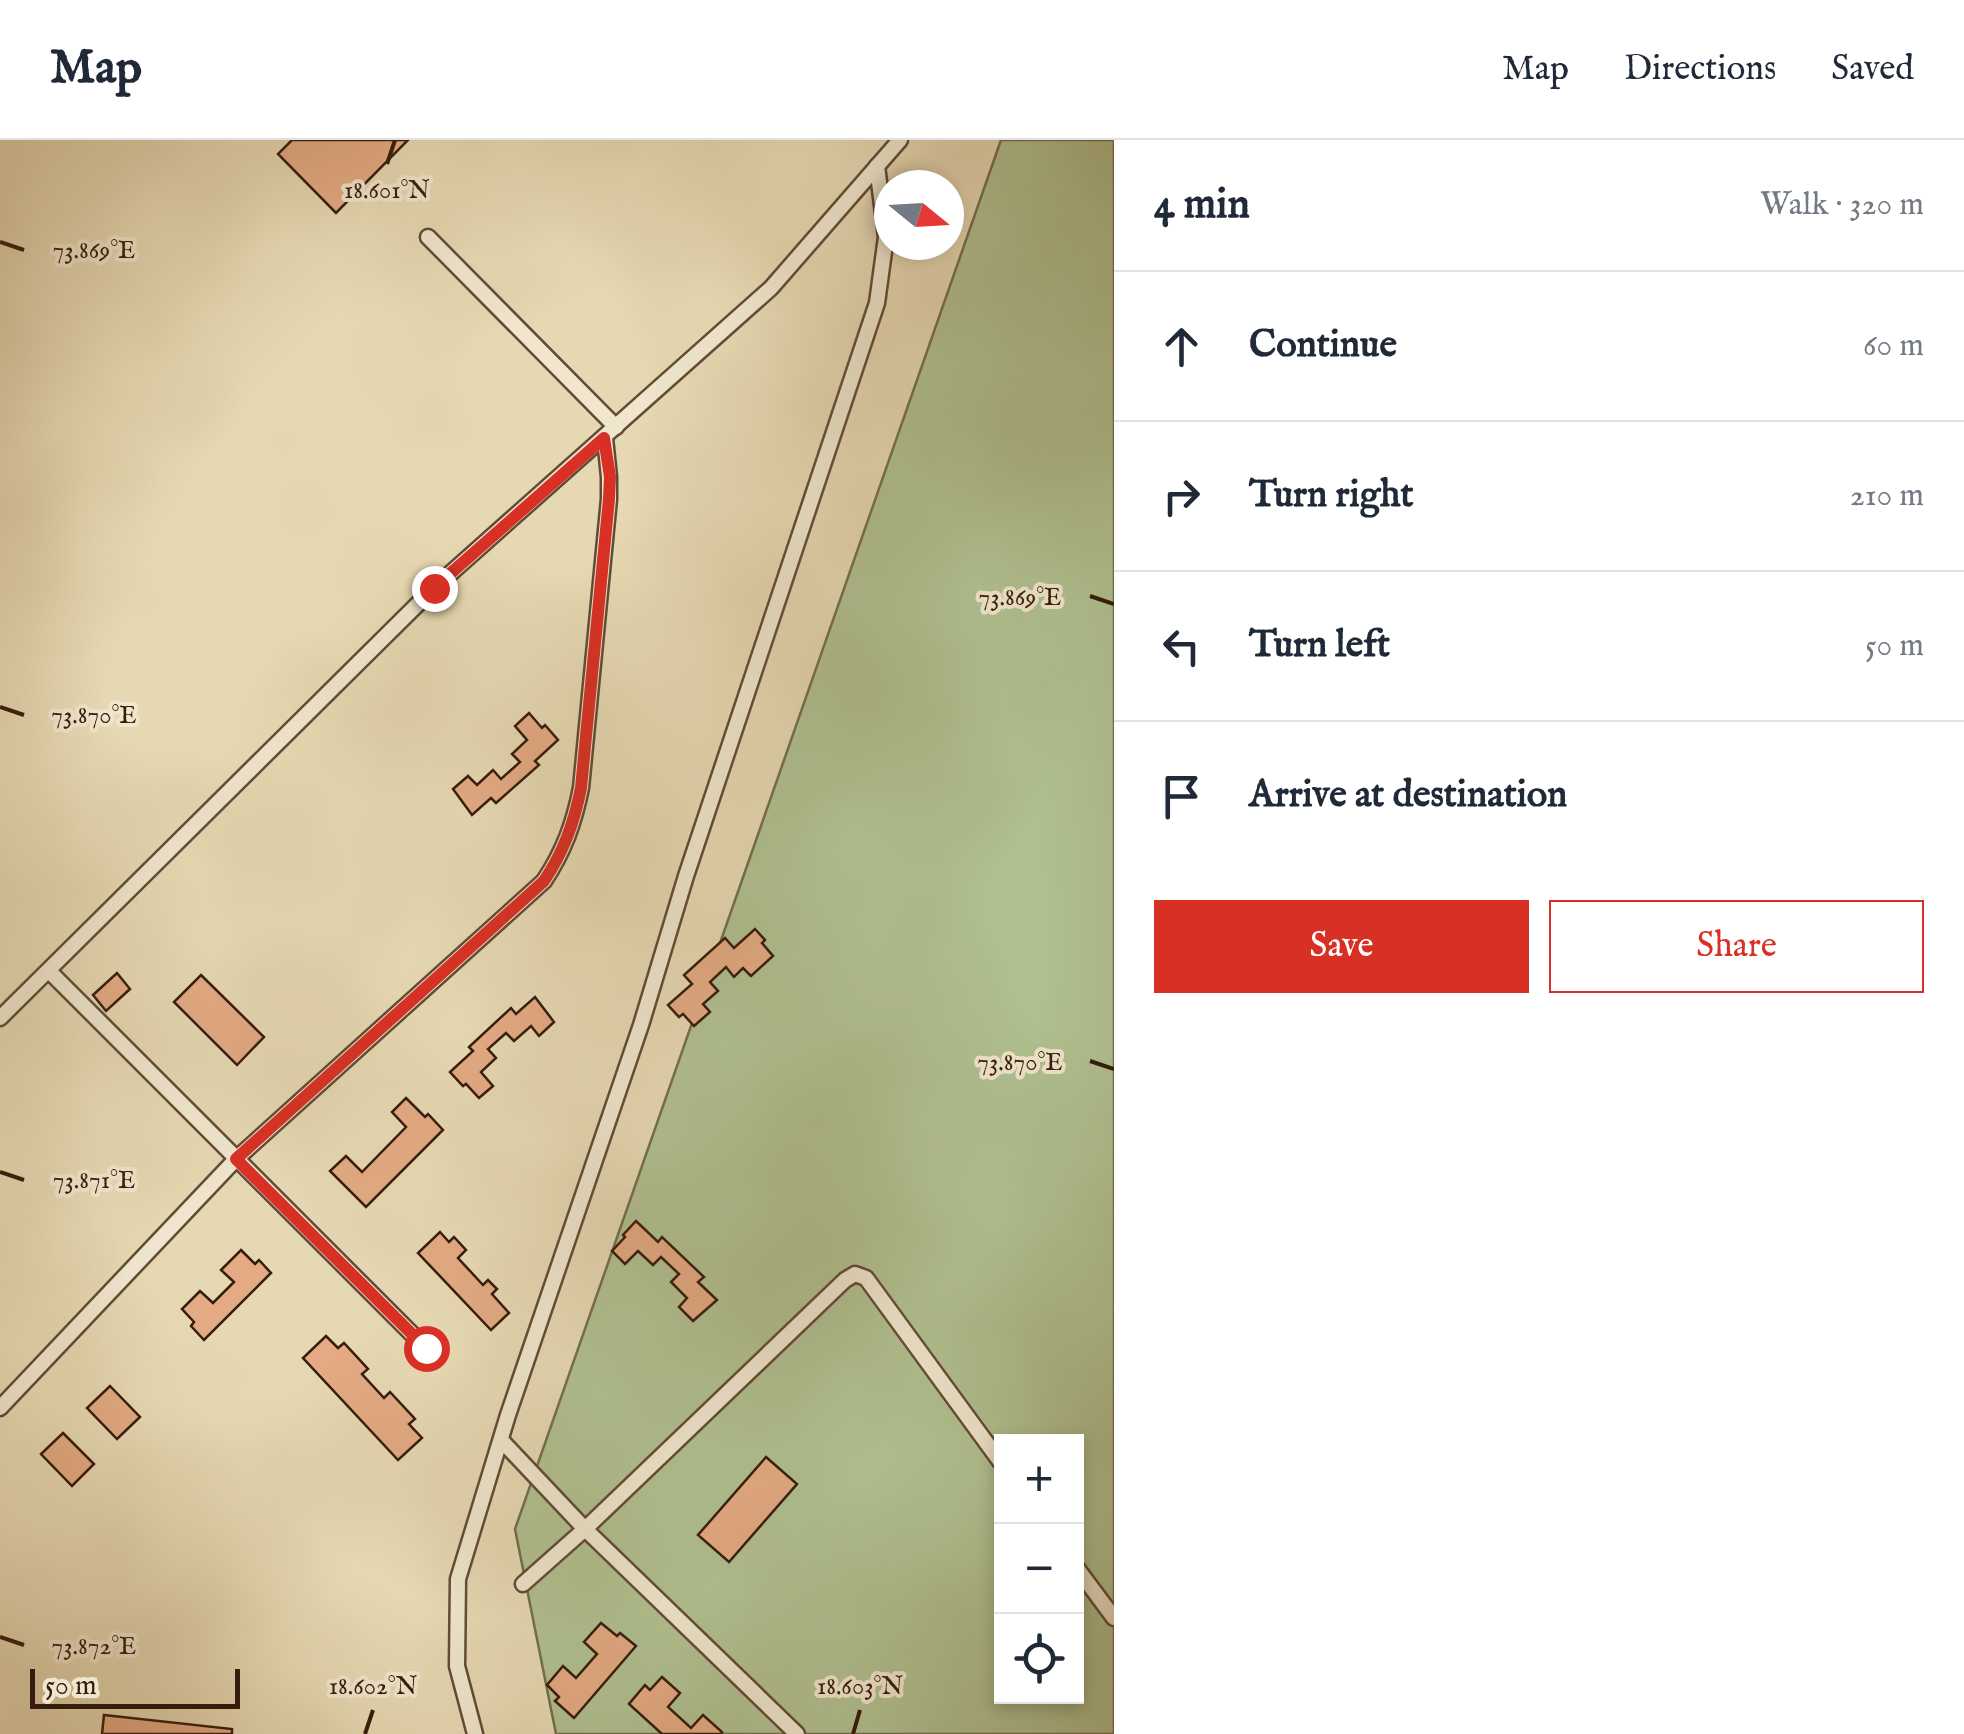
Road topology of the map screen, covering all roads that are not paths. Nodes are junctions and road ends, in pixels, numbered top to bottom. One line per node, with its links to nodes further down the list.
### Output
1 (900, 140): 2 (lane)
2 (878, 166): 4 (lane); 10 (lane)
3 (428, 237): 4 (lane)
4 (610, 433): 5 (lane); 7 (lane)
5 (49, 971): 6 (lane); 7 (lane)
6 (0, 1018)
7 (236, 1159): 8 (lane); 9 (lane)
8 (426, 1348)
9 (0, 1408)
10 (501, 1440): 12 (lane); 16 (lane)
11 (994, 1453): 12 (lane)
12 (585, 1530): 14 (lane); 17 (lane)
13 (1084, 1578): 15 (lane)
14 (523, 1584)
15 (1114, 1618)
16 (476, 1734)
17 (797, 1734)

